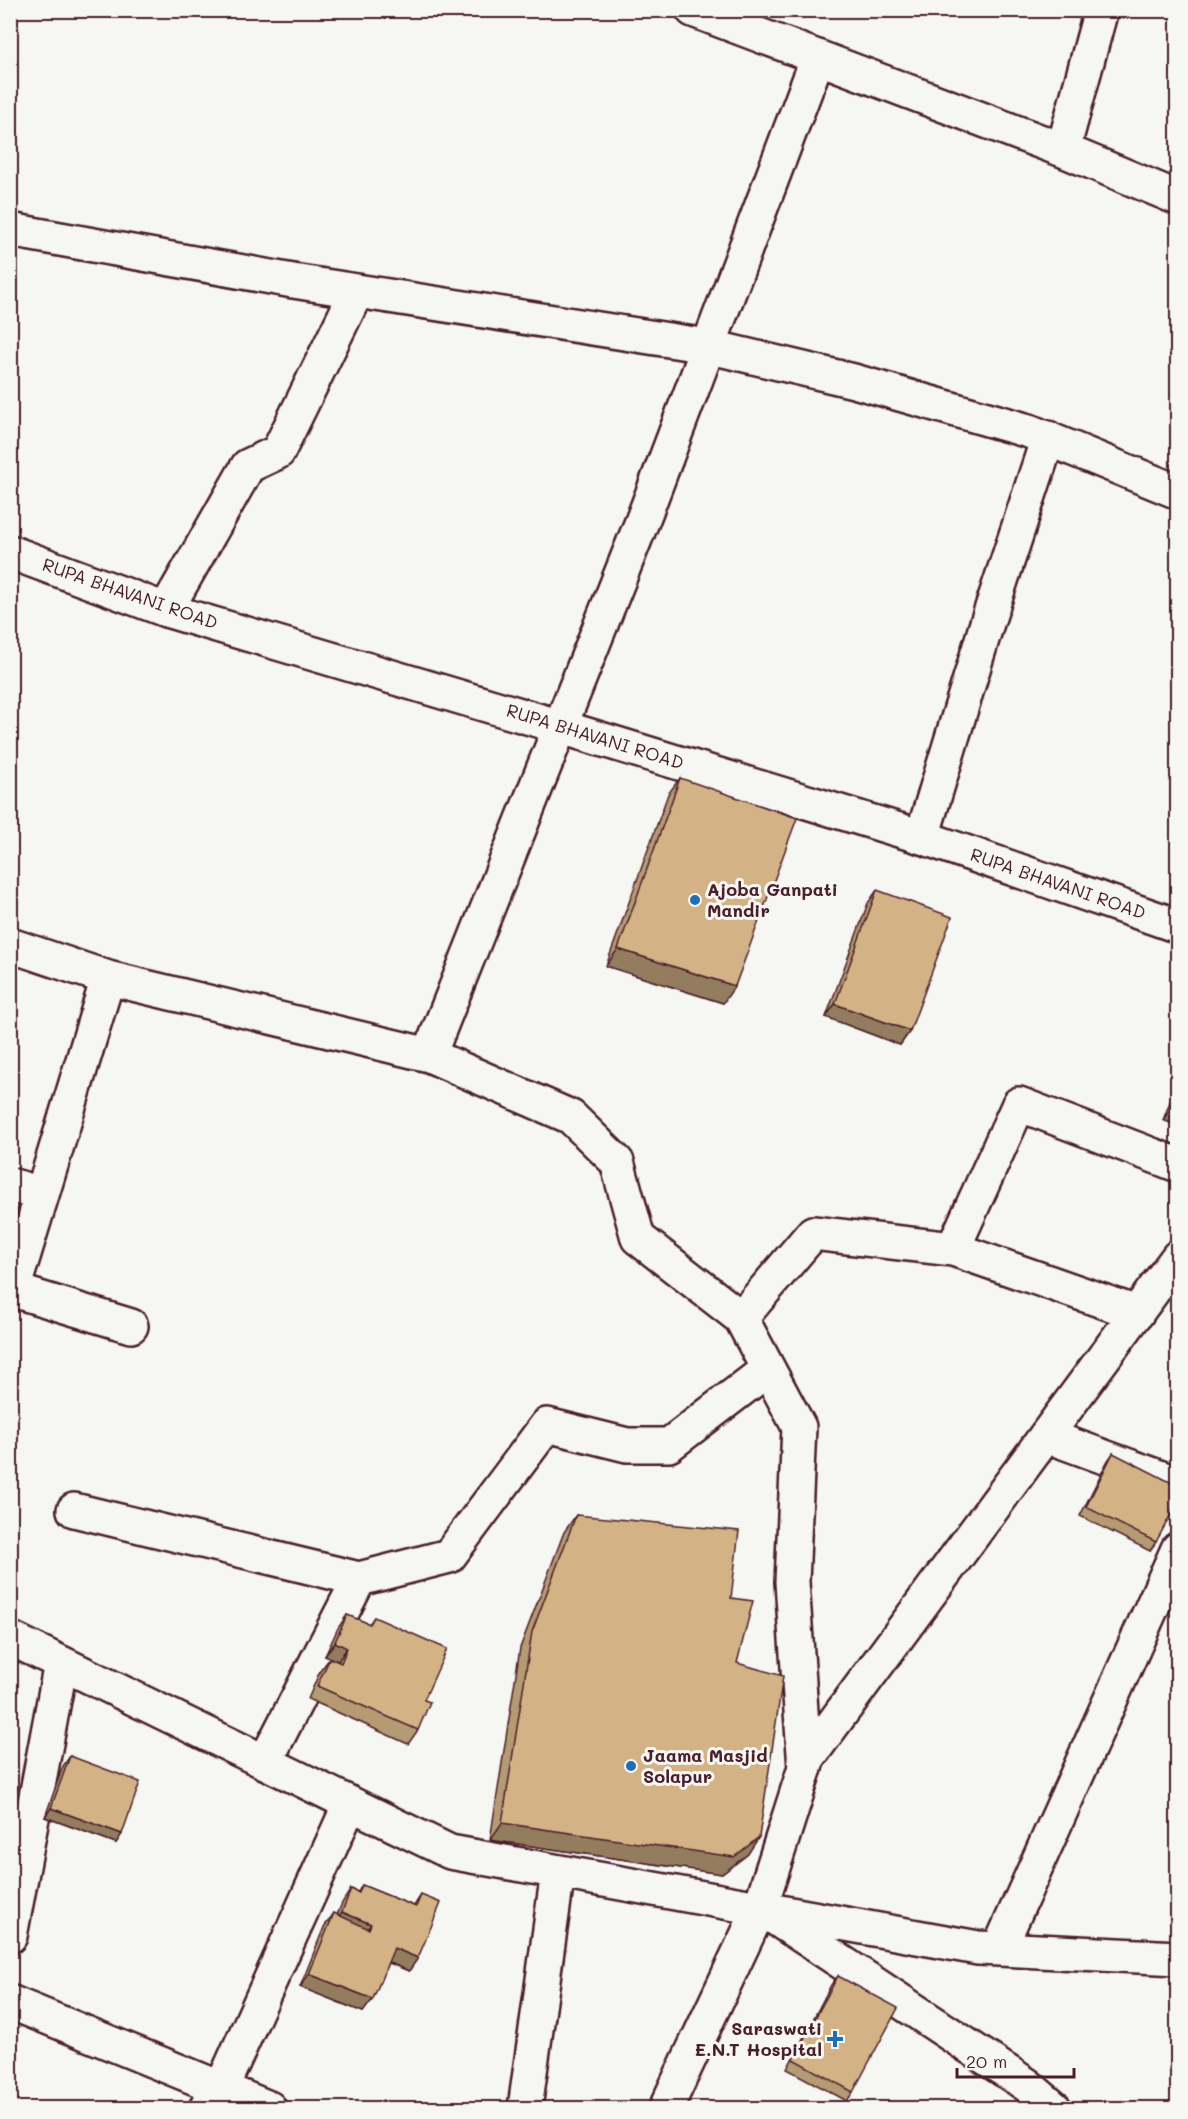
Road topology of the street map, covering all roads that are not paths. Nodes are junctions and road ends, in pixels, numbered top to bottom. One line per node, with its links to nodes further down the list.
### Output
1 (693, 10): 3 (street)
2 (1101, 10): 4 (street)
3 (818, 57): 4 (street); 8 (street)
4 (1063, 150): 5 (street)
5 (1178, 198)
6 (10, 230): 7 (street)
7 (357, 291): 8 (street); 12 (street)
8 (707, 346): 9 (street); 13 (street)
9 (1048, 438): 10 (street); 14 (street)
10 (1178, 492)
11 (10, 552): 12 (street, RUPA BHAVANI ROAD)
12 (166, 610): 13 (street, RUPA BHAVANI ROAD)
13 (561, 727): 14 (street, RUPA BHAVANI ROAD); 18 (street)
14 (922, 837): 15 (street, RUPA BHAVANI ROAD)
15 (1178, 926)
16 (10, 945): 17 (street)
17 (108, 978): 18 (street); 21 (street)
18 (429, 1055): 25 (street)
19 (1178, 1165): 22 (street)
20 (10, 1185): 21 (street)
21 (42, 1194): 26 (street)
22 (953, 1250): 24 (street); 25 (street)
23 (1178, 1257): 24 (street)
24 (1137, 1313): 28 (street)
25 (741, 1318): 27 (street)
26 (131, 1326)
27 (768, 1369): 32 (street); 36 (street)
28 (1047, 1436): 29 (street); 36 (street)
29 (1178, 1484)
30 (74, 1510): 32 (street)
31 (1178, 1549): 41 (street)
32 (359, 1579): 35 (street)
33 (10, 1638): 34 (street)
34 (61, 1663): 35 (street); 40 (street)
35 (265, 1762): 37 (street)
36 (805, 1768): 39 (street)
37 (350, 1804): 38 (street); 44 (street)
38 (558, 1872): 39 (street); 46 (street)
39 (760, 1908): 41 (street); 47 (street); 48 (street)
40 (10, 1936)
41 (999, 1949): 42 (street)
42 (1178, 1958)
43 (10, 2002): 44 (street)
44 (213, 2099): 45 (street)
45 (269, 2109)
46 (525, 2109)
47 (666, 2109)
48 (1054, 2109)

